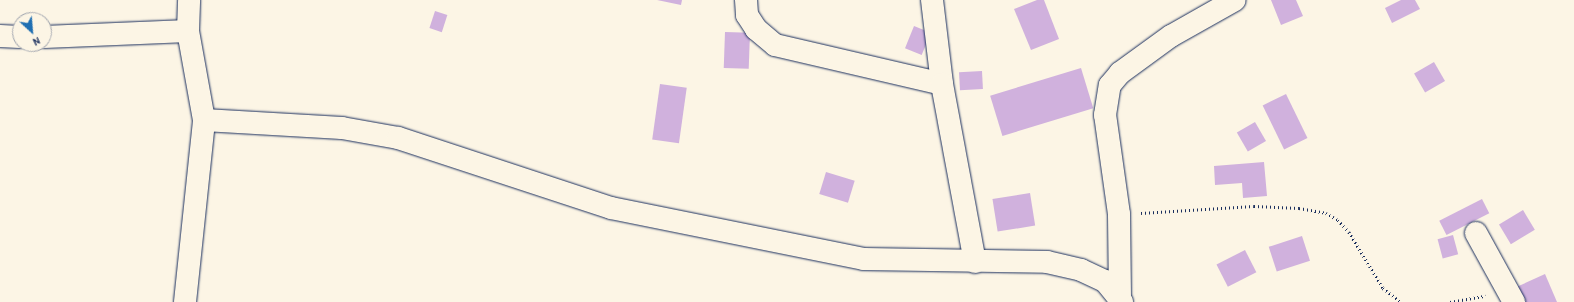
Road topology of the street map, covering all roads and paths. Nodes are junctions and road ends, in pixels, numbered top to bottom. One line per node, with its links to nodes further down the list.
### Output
1 (189, 0): 5 (street)
2 (746, 0): 9 (street)
3 (932, 0): 9 (street)
4 (1235, 0): 11 (street)
5 (188, 31): 8 (street); 10 (street)
6 (0, 36): 7 (street)
7 (12, 37)
8 (52, 37)
9 (942, 84): 13 (street)
10 (204, 120): 13 (street); 16 (street)
11 (1119, 214): 15 (street); 17 (path)
12 (1476, 233): 14 (street)
13 (975, 262): 15 (street)
14 (1511, 297): 18 (path)
15 (1121, 299)
16 (185, 302)
17 (1401, 302)
18 (1450, 302)

